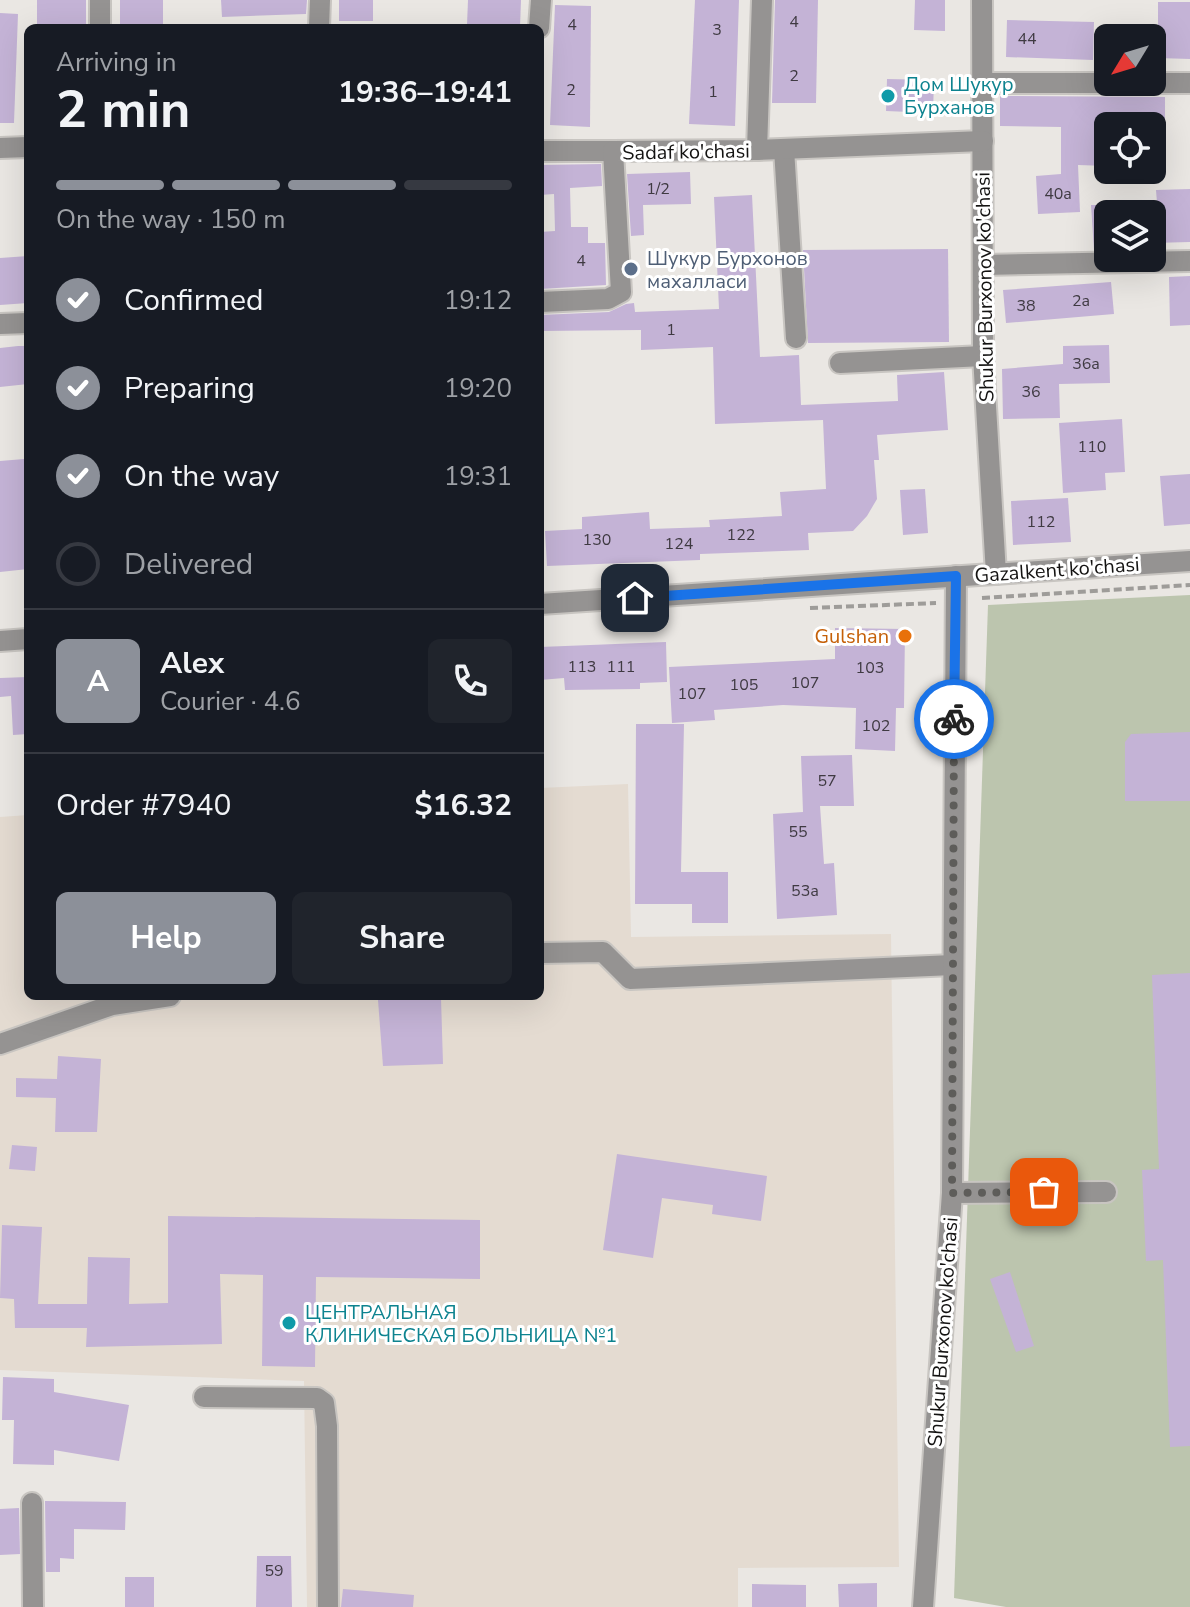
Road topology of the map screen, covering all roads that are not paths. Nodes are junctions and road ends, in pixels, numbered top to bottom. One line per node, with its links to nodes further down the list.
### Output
1 (100, 0): 6 (street)
2 (320, 0): 7 (street)
3 (541, 0): 8 (street)
4 (762, 0): 15 (street)
5 (982, 0): 9 (street, Shukur Burxonov ko'chasi)
6 (100, 24)
7 (319, 24)
8 (539, 24)
9 (983, 83): 10 (street); 11 (street, Shukur Burxonov ko'chasi)
10 (1190, 83)
11 (983, 141): 14 (street, Sadaf ko'chasi); 19 (street, Shukur Burxonov ko'chasi)
12 (24, 147): 13 (street)
13 (0, 148)
14 (784, 149): 15 (street, Sadaf ko'chasi); 23 (street)
15 (757, 150): 17 (street, Sadaf ko'chasi)
16 (544, 151): 17 (street)
17 (613, 151): 20 (street, Sadaf ko'chasi)
18 (1190, 261): 19 (street)
19 (983, 265): 24 (street, Shukur Burxonov ko'chasi)
20 (544, 302)
21 (24, 323): 22 (street)
22 (0, 324)
23 (796, 338)
24 (983, 356): 25 (street); 27 (street, Shukur Burxonov ko'chasi)
25 (840, 363)
26 (1190, 561): 27 (street, Gazalkent ko'chasi)
27 (996, 574): 28 (street, Gazalkent ko'chasi)
28 (956, 576): 29 (street, Gazalkent ko'chasi); 33 (street, Shukur Burxonov ko'chasi)
29 (544, 604)
30 (24, 639): 31 (street)
31 (0, 641)
32 (544, 953): 33 (street)
33 (953, 965): 37 (street, Shukur Burxonov ko'chasi)
34 (144, 1000): 35 (street)
35 (0, 1044)
36 (1106, 1192): 37 (street)
37 (952, 1193): 42 (street, Shukur Burxonov ko'chasi)
38 (204, 1397): 41 (street)
39 (32, 1503): 40 (street)
40 (33, 1607)
41 (328, 1607)
42 (923, 1607)

